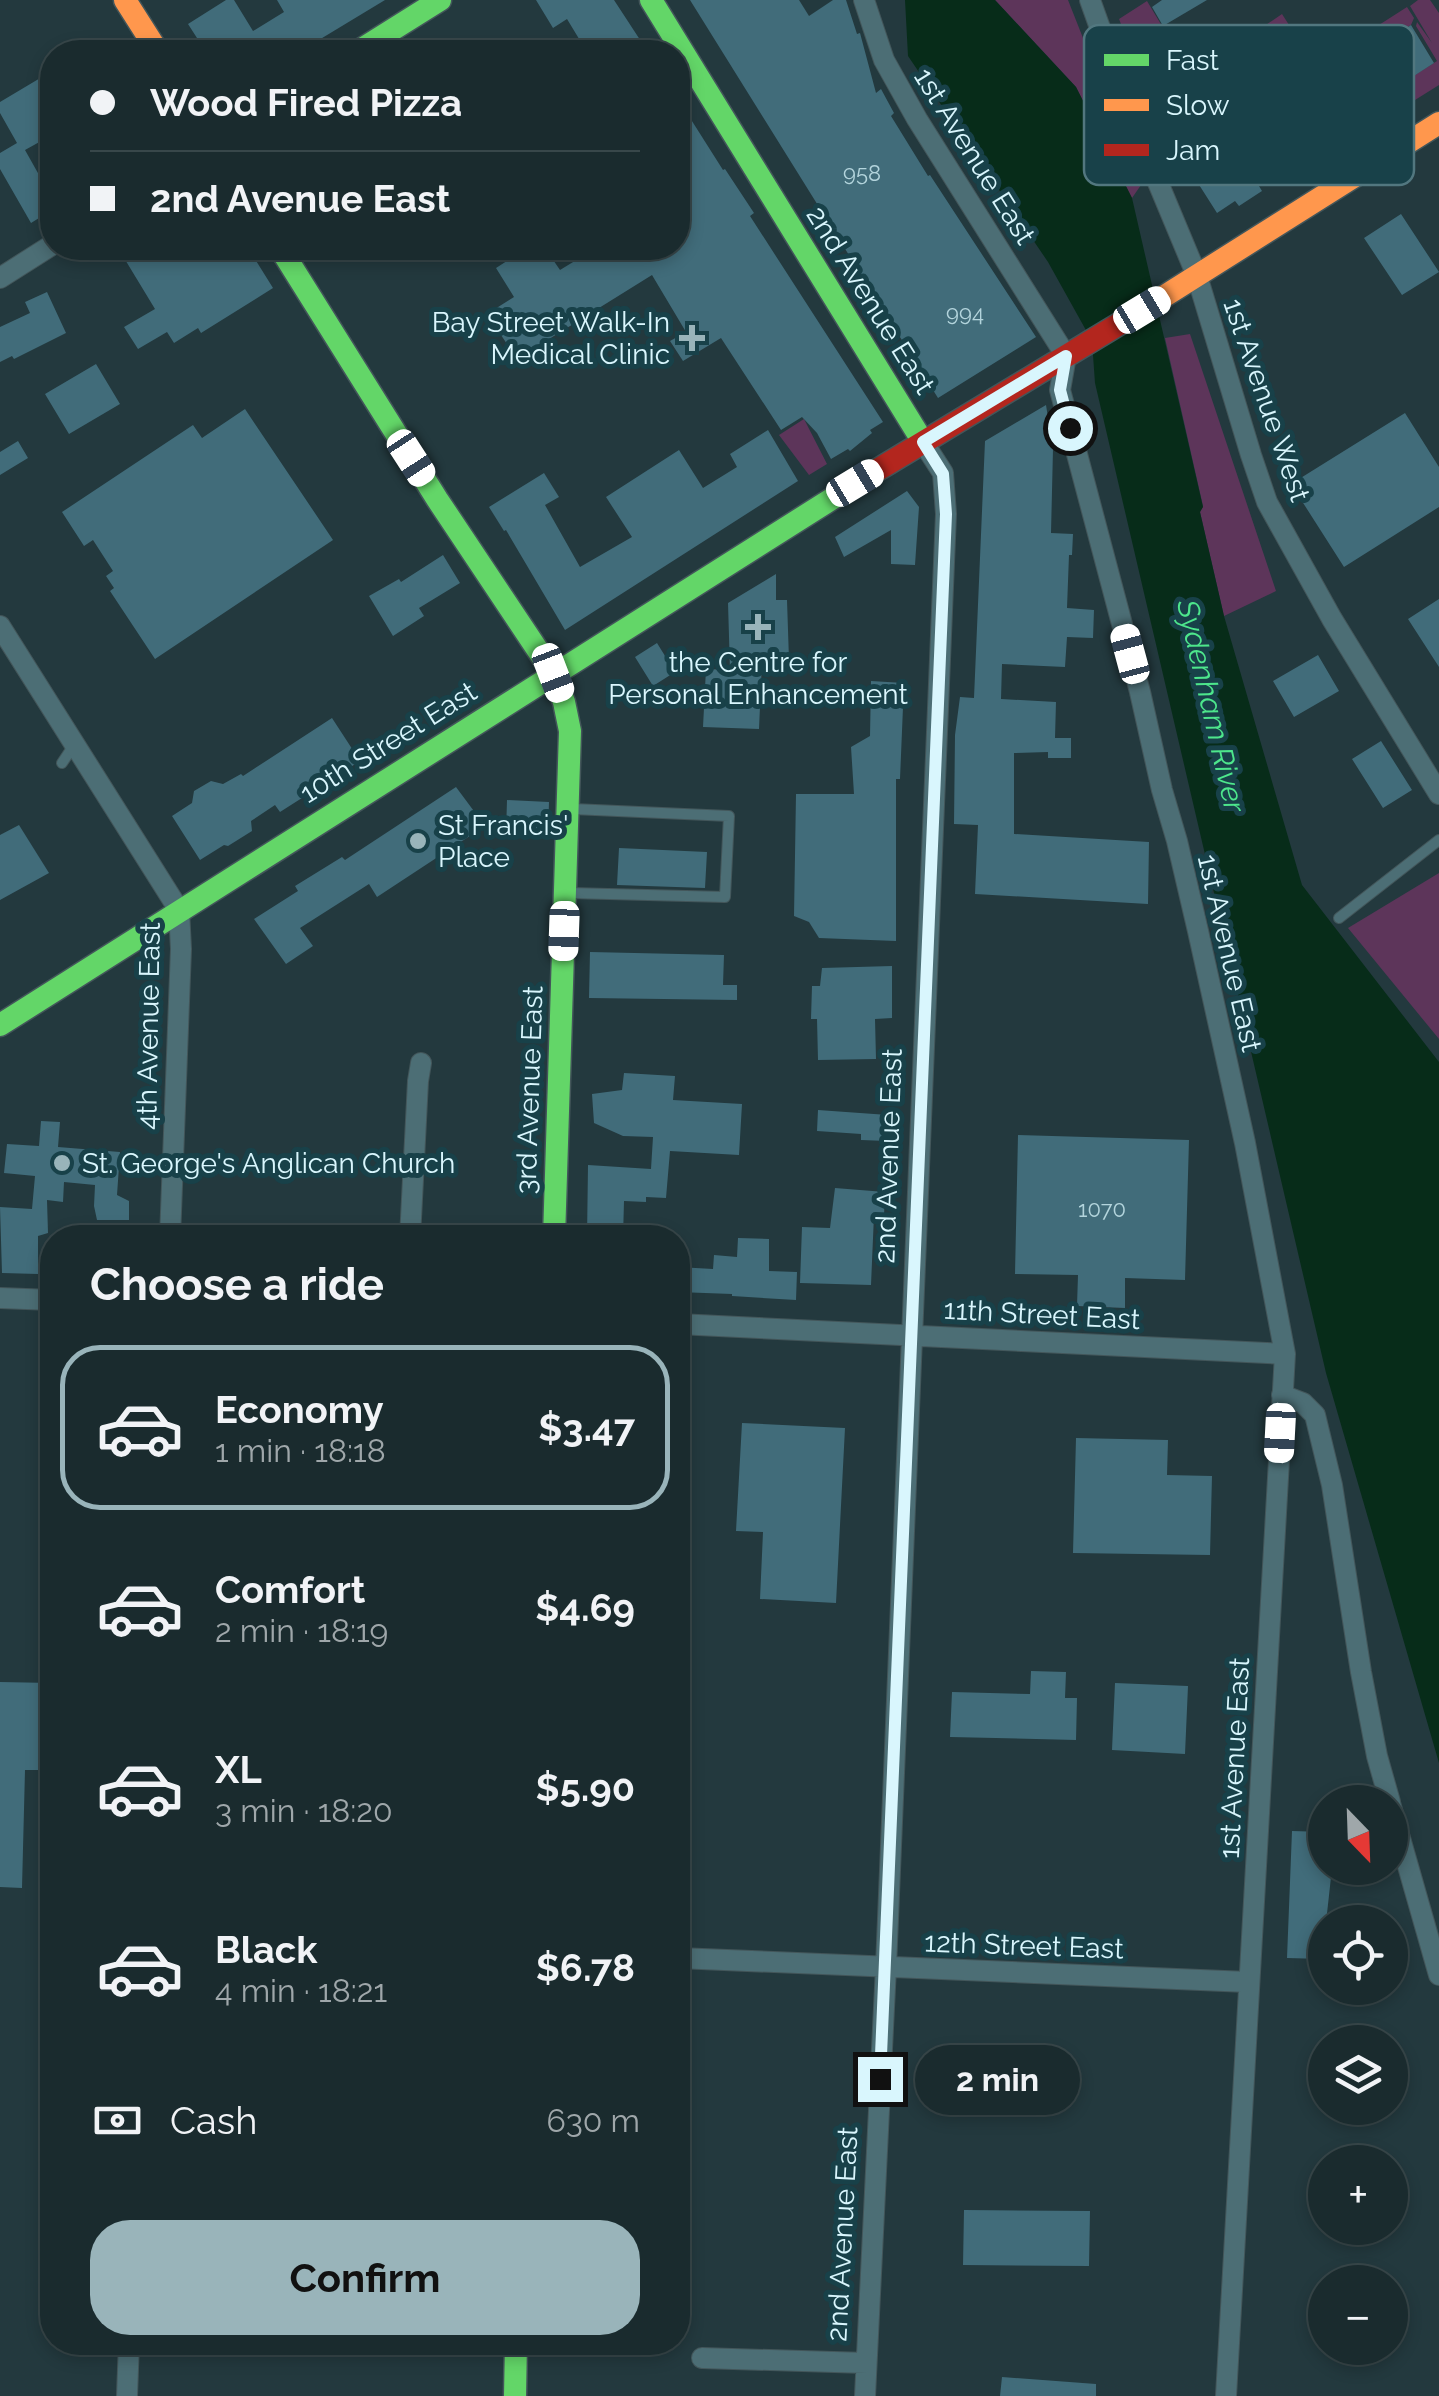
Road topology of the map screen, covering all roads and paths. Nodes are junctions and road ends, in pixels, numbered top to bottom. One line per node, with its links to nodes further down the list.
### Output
1 (124, 0): 7 (main road)
2 (440, 0): 8 (main road)
3 (652, 0): 9 (main road, 2nd Avenue East)
4 (864, 0): 19 (street, 1st Avenue East)
5 (1090, 0): 6 (street, 1st Avenue West)
6 (1099, 25)
7 (150, 40)
8 (376, 40)
9 (677, 40)
10 (690, 62): 20 (main road, 2nd Avenue East)
11 (1439, 123): 12 (main road, 10th Street East)
12 (1414, 139)
13 (1159, 185): 17 (street, 1st Avenue West)
14 (1341, 185): 17 (main road, 10th Street East)
15 (40, 253): 18 (street)
16 (288, 260): 22 (main road, 3rd Avenue East)
17 (1197, 276): 19 (main road, 10th Street East); 25 (street, 1st Avenue West)
18 (0, 278)
19 (1066, 356): 20 (main road, 10th Street East); 40 (street, 1st Avenue East)
20 (923, 442): 22 (main road, 10th Street East); 39 (street, 2nd Avenue East)
21 (0, 626): 23 (street, 4th Avenue East)
22 (553, 673): 26 (main road, 3rd Avenue East); 29 (main road, 10th Street East)
23 (74, 744): 24 (lane); 29 (street, 4th Avenue East)
24 (62, 763)
25 (1439, 794)
26 (568, 809): 28 (main road, 3rd Avenue East); 28 (lane)
27 (1439, 840): 30 (lane)
28 (565, 893): 35 (main road, 3rd Avenue East)
29 (179, 910): 31 (main road, 10th Street East); 33 (street, 4th Avenue East)
30 (1338, 918)
31 (0, 1025)
32 (421, 1063): 34 (street)
33 (170, 1225)
34 (411, 1225)
35 (554, 1225)
36 (0, 1298): 37 (street)
37 (40, 1300)
38 (690, 1325): 39 (street, 11th Street East)
39 (911, 1335): 40 (street, 11th Street East); 45 (street, 2nd Avenue East)
40 (1285, 1354): 41 (street, 1st Avenue East)
41 (1282, 1396): 42 (street); 47 (street, 1st Avenue East)
42 (1386, 1785)
43 (1408, 1866): 46 (street)
44 (690, 1959): 45 (street, 12th Street East)
45 (886, 1967): 47 (street, 12th Street East); 51 (street, 2nd Avenue East)
46 (1439, 1975)
47 (1248, 1982): 55 (street, 1st Avenue East)
48 (129, 2355): 52 (street)
49 (516, 2355): 53 (main road)
50 (702, 2358): 51 (street)
51 (866, 2363): 54 (street, 2nd Avenue East)
52 (127, 2396)
53 (515, 2396)
54 (864, 2396)
55 (1226, 2396)

